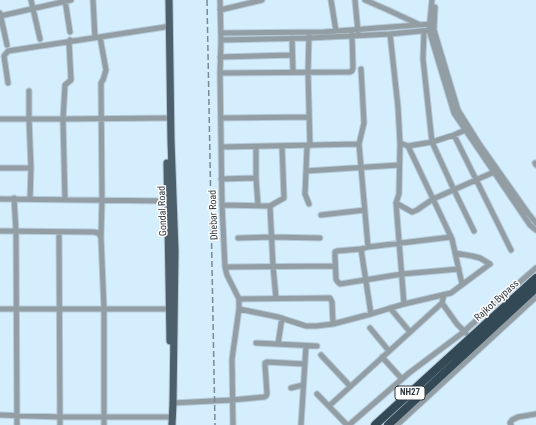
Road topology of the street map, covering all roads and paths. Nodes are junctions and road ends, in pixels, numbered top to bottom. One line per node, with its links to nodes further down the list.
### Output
1 (31, 0): 13 (street)
2 (67, 0): 13 (street); 21 (street)
3 (93, 0): 27 (street)
4 (164, 0): 18 (main road)
5 (169, 0): 118 (main road, Gondal Road)
6 (220, 0): 14 (street, Dhebar Road)
7 (262, 0): 14 (street)
8 (331, 0): 20 (street)
9 (355, 0): 23 (street)
10 (365, 0): 17 (street)
11 (432, 0): 16 (street)
12 (435, 0): 16 (street)
13 (34, 8): 15 (street); 29 (street)
14 (220, 10): 22 (street, Dhebar Road)
15 (0, 15): 32 (street)
16 (432, 24): 17 (street); 19 (street)
17 (419, 25): 19 (street); 23 (street)
18 (165, 27): 26 (street); 43 (main road)
19 (429, 30): 24 (street); 48 (street); 50 (street); 82 (street)
20 (336, 31): 23 (street); 25 (street)
21 (70, 32)
22 (221, 33): 25 (street); 30 (street, Dhebar Road)
23 (355, 33): 24 (street); 25 (street); 37 (street)
24 (390, 34): 51 (street)
25 (309, 35): 28 (street); 37 (street)
26 (100, 37): 27 (street); 42 (street)
27 (94, 38): 31 (street)
28 (292, 38): 30 (street); 33 (street)
29 (40, 39)
30 (221, 40): 34 (street, Dhebar Road)
31 (69, 41): 39 (street); 47 (street)
32 (7, 45)
33 (292, 55): 34 (street); 36 (street)
34 (220, 58): 38 (street, Dhebar Road)
35 (361, 68): 52 (street)
36 (293, 72): 37 (street); 38 (street)
37 (308, 72): 41 (street)
38 (220, 73): 44 (street, Dhebar Road)
39 (8, 83)
40 (29, 91): 46 (street)
41 (309, 117): 44 (street); 54 (street)
42 (101, 118): 43 (street); 47 (street); 73 (street)
43 (167, 118): 74 (main road)
44 (221, 118): 56 (street, Dhebar Road)
45 (0, 119): 46 (street)
46 (29, 119): 47 (street); 61 (street)
47 (63, 119): 72 (street)
48 (465, 130): 49 (street); 63 (street)
49 (454, 135): 50 (street); 66 (street)
50 (432, 142): 55 (street); 67 (street)
51 (400, 143): 55 (street); 58 (street)
52 (359, 144): 54 (street); 59 (street)
53 (282, 146): 54 (street); 57 (street); 79 (street)
54 (308, 146): 62 (street)
55 (408, 146): 71 (street)
56 (221, 147): 57 (street); 65 (street, Dhebar Road)
57 (256, 147): 64 (street)
58 (399, 165): 59 (street); 75 (street)
59 (361, 166): 62 (street); 80 (street)
60 (0, 168): 61 (street)
61 (31, 168): 70 (street)
62 (306, 171): 76 (street)
63 (494, 172): 66 (street); 84 (street)
64 (256, 178): 65 (street); 78 (street)
65 (222, 179): 77 (street, Dhebar Road)
66 (477, 180): 67 (street); 96 (street)
67 (454, 190): 71 (street); 83 (street)
68 (0, 198): 69 (street)
69 (14, 198): 70 (street); 86 (street)
70 (30, 199): 72 (street)
71 (433, 199): 75 (street); 90 (street)
72 (65, 200): 73 (street)
73 (102, 200): 74 (street); 88 (street)
74 (167, 201): 118 (main road)
75 (396, 203): 93 (street)
76 (309, 204)
77 (222, 205): 78 (street); 100 (street, Dhebar Road)
78 (258, 206): 79 (street)
79 (270, 206): 89 (street)
80 (365, 210): 81 (street); 94 (street)
81 (321, 215)
82 (536, 223)
83 (474, 230)
84 (536, 230)
85 (0, 231): 86 (street)
86 (16, 231): 87 (street); 116 (street)
87 (59, 232): 88 (street); 117 (street)
88 (101, 236): 120 (street)
89 (272, 237): 91 (street); 92 (street); 98 (street)
90 (451, 237): 93 (street); 97 (street)
91 (238, 238)
92 (320, 238)
93 (399, 244): 94 (street); 103 (street)
94 (368, 247): 95 (street)
95 (361, 249): 99 (street); 105 (street)
96 (511, 250)
97 (455, 253): 102 (street); 106 (street)
98 (273, 266): 99 (street); 100 (street); 110 (street)
99 (335, 266): 105 (street)
100 (225, 267): 111 (street, Dhebar Road)
101 (536, 268): 128 (street)
102 (459, 269): 103 (street); 106 (street)
103 (402, 274): 105 (street); 113 (street)
104 (536, 278): 129 (highway, Rajkot Bypass / NH27)
105 (366, 280): 121 (street)
106 (462, 284): 108 (street)
107 (536, 288): 126 (highway, Rajkot Bypass / NH27)
108 (444, 295): 112 (street); 113 (street)
109 (536, 297): 124 (street)
110 (276, 298): 111 (street); 123 (street)
111 (239, 299): 119 (street, Dhebar Road)
112 (442, 303): 127 (street); 128 (street)
113 (404, 304): 114 (street)
114 (390, 308): 121 (street); 127 (street)
115 (0, 309): 116 (street)
116 (16, 309): 117 (street); 149 (street)
117 (59, 309): 120 (street); 150 (street)
118 (172, 309): 120 (street); 145 (main road, Gondal Road); 152 (main road)
119 (239, 309): 122 (street); 144 (street, Dhebar Road)
120 (104, 310): 151 (street)
121 (371, 314): 123 (street)
122 (282, 318): 123 (street); 131 (street)
123 (333, 324)
124 (504, 327): 126 (highway); 132 (street)
125 (370, 328): 135 (street)
126 (491, 330): 132 (highway, Rajkot Bypass / NH27)
127 (410, 332): 135 (street)
128 (464, 332): 129 (street); 139 (street)
129 (471, 338): 159 (highway, NH27)
130 (256, 343): 131 (street)
131 (278, 344): 133 (street)
132 (482, 344): 160 (highway, NH27); 161 (street)
133 (306, 346): 134 (street); 138 (street)
134 (317, 346)
135 (389, 351): 137 (street)
136 (321, 355): 141 (street)
137 (382, 357): 139 (street); 141 (street)
138 (305, 364): 140 (street); 144 (street)
139 (402, 379): 158 (street)
140 (303, 385): 142 (street); 157 (street)
141 (350, 386): 146 (street)
142 (291, 388)
143 (317, 394): 146 (street)
144 (232, 400): 145 (street); 156 (street, Dhebar Road)
145 (173, 403): 152 (main road, Gondal Road)
146 (329, 406): 158 (street)
147 (536, 414): 162 (street)
148 (0, 416): 149 (street)
149 (17, 416): 150 (street); 153 (street)
150 (60, 417): 151 (street); 154 (street)
151 (104, 417): 152 (street); 155 (street)
152 (170, 422)
153 (17, 425)
154 (60, 425)
155 (104, 425)
156 (233, 425)
157 (301, 425)
158 (348, 425)
159 (375, 425)
160 (388, 425)
161 (397, 425)
162 (511, 425)

